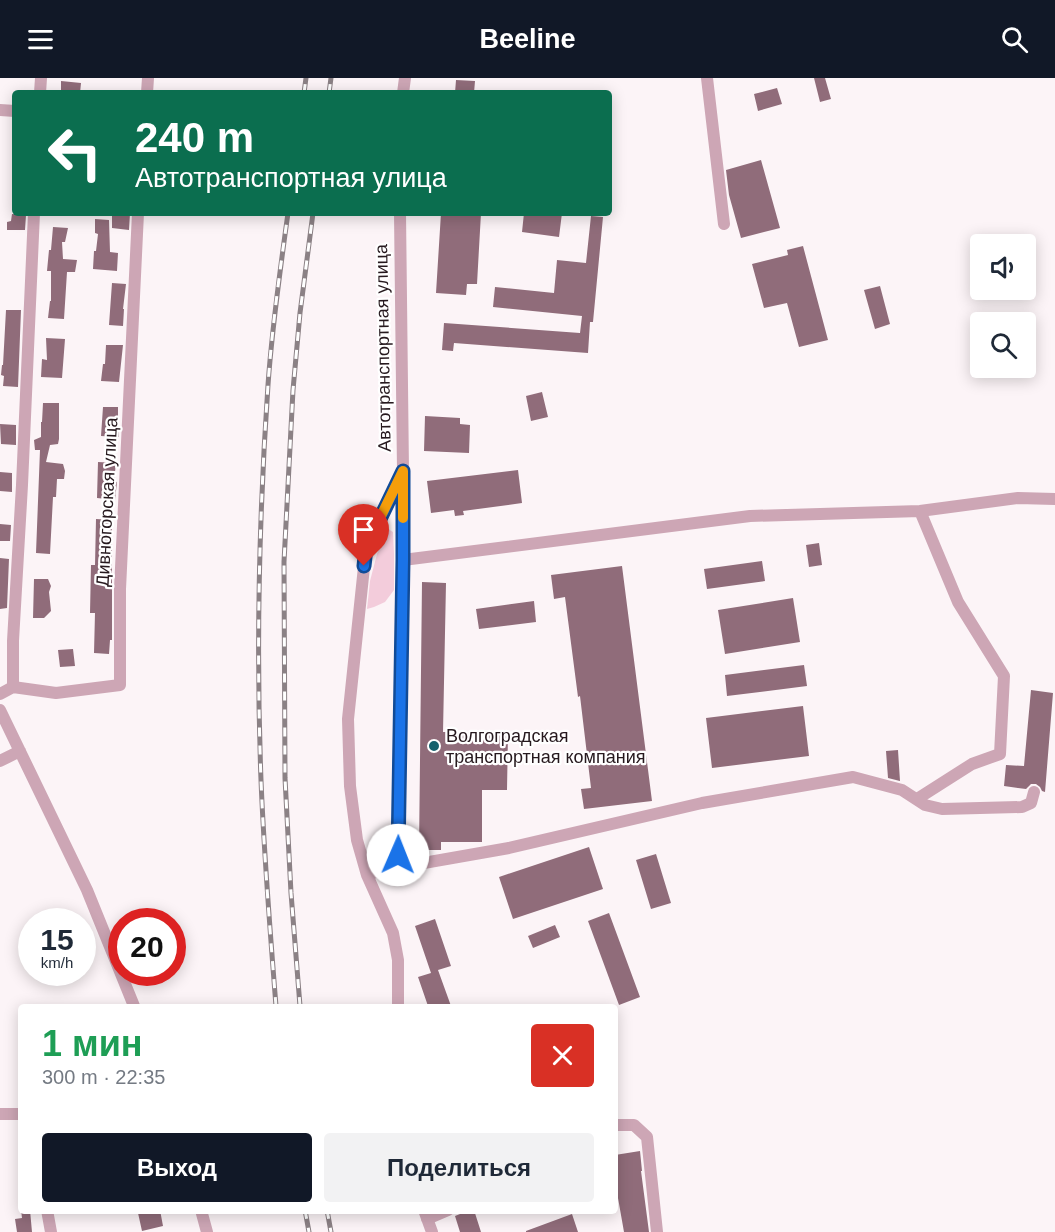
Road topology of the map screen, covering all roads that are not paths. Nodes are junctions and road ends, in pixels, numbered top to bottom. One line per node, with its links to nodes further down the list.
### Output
1 (707, 78): 5 (street)
2 (34, 216): 10 (street)
3 (138, 216): 10 (street, Дивногорская улица)
4 (400, 216): 6 (street, Автотранспортная улица)
5 (724, 224)
6 (403, 471): 9 (street); 18 (street, Автотранспортная улица)
7 (1055, 499): 8 (street)
8 (920, 512): 9 (street); 16 (street)
9 (403, 560): 17 (street)
10 (13, 687): 11 (street)
11 (0, 694)
12 (0, 710): 13 (street)
13 (20, 751): 14 (street); 19 (street)
14 (0, 761)
15 (1034, 792): 16 (street)
16 (917, 799): 17 (street)
17 (395, 865): 18 (street)
18 (367, 875): 20 (street, Автотранспортная улица)
19 (133, 1004)
20 (398, 1004)
21 (0, 1114): 22 (street)
22 (18, 1114)
23 (618, 1125): 30 (street)
24 (48, 1214): 27 (street)
25 (202, 1214): 28 (street)
26 (426, 1215): 29 (street)
27 (51, 1232)
28 (207, 1232)
29 (432, 1232)
30 (657, 1232)

